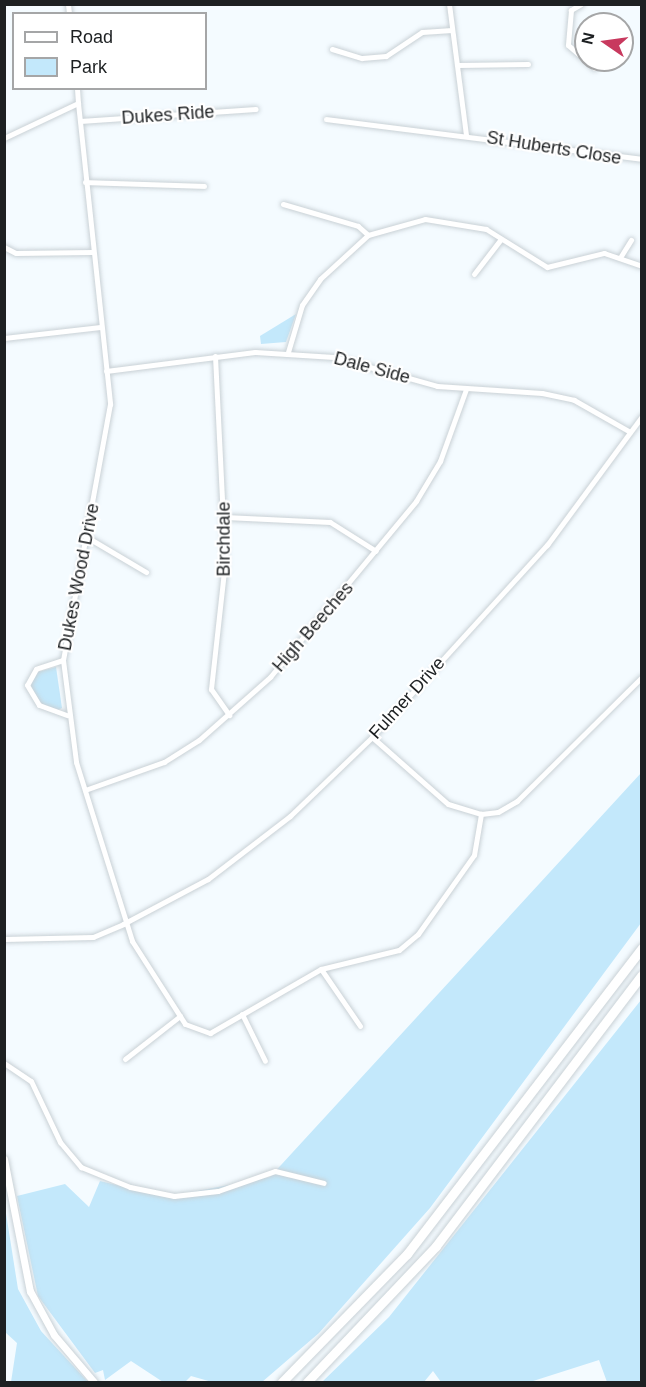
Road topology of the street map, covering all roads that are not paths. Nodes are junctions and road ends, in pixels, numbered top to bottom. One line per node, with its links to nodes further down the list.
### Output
1 (449, 4): 3 (street, St Huberts Close)
2 (581, 4): 5 (street)
3 (452, 30): 4 (street); 7 (street, St Huberts Close)
4 (332, 49)
5 (574, 50)
6 (528, 64): 7 (street)
7 (458, 65): 13 (street, St Huberts Close)
8 (76, 90): 9 (street, Dukes Wood Drive)
9 (78, 103): 12 (street, Dukes Wood Drive); 14 (street)
10 (256, 109): 12 (street, Dukes Ride)
11 (326, 120): 13 (street, St Huberts Close)
12 (80, 122): 16 (street, Dukes Wood Drive)
13 (466, 135): 15 (street, St Huberts Close)
14 (4, 138)
15 (642, 159)
16 (85, 182): 17 (street); 23 (street, Dukes Wood Drive)
17 (204, 186)
18 (283, 204): 19 (street)
19 (368, 235): 20 (street); 29 (street)
20 (501, 239): 24 (street); 26 (street)
21 (631, 240): 24 (street)
22 (4, 247): 23 (street)
23 (92, 252): 27 (street, Dukes Wood Drive)
24 (621, 256): 25 (street)
25 (642, 266)
26 (474, 274)
27 (100, 327): 28 (street); 31 (street, Dukes Wood Drive)
28 (4, 338)
29 (288, 352): 30 (street, Dale Side); 32 (street, Dale Side)
30 (215, 356): 31 (street, Dale Side); 35 (street, Birchdale)
31 (106, 371): 36 (street, Dukes Wood Drive)
32 (466, 389): 34 (street, Dale Side); 37 (street, High Beeches)
33 (642, 416): 34 (street, Fulmer Drive)
34 (630, 432): 43 (street, Fulmer Drive)
35 (225, 517): 37 (street); 42 (street, Birchdale)
36 (85, 536): 38 (street); 39 (street, Dukes Wood Drive)
37 (376, 551): 42 (street, High Beeches)
38 (146, 572)
39 (63, 660): 41 (street, Dukes Wood Drive); 41 (street)
40 (642, 677): 45 (street)
41 (67, 715): 44 (street, Dukes Wood Drive)
42 (229, 715): 44 (street, High Beeches)
43 (372, 736): 45 (street); 46 (street, Fulmer Drive)
44 (85, 790): 46 (street, Dukes Wood Drive)
45 (481, 814): 49 (street)
46 (123, 924): 47 (street); 52 (street, Dukes Wood Drive)
47 (4, 939)
48 (642, 948): 60 (highway)
49 (321, 969): 51 (street); 53 (street)
50 (642, 975): 61 (highway)
51 (242, 1014): 52 (street); 55 (street)
52 (180, 1016): 54 (street)
53 (360, 1026)
54 (124, 1059)
55 (265, 1061)
56 (4, 1063): 58 (street)
57 (4, 1159): 59 (main road)
58 (324, 1183)
59 (94, 1383)
60 (282, 1383)
61 (307, 1383)

